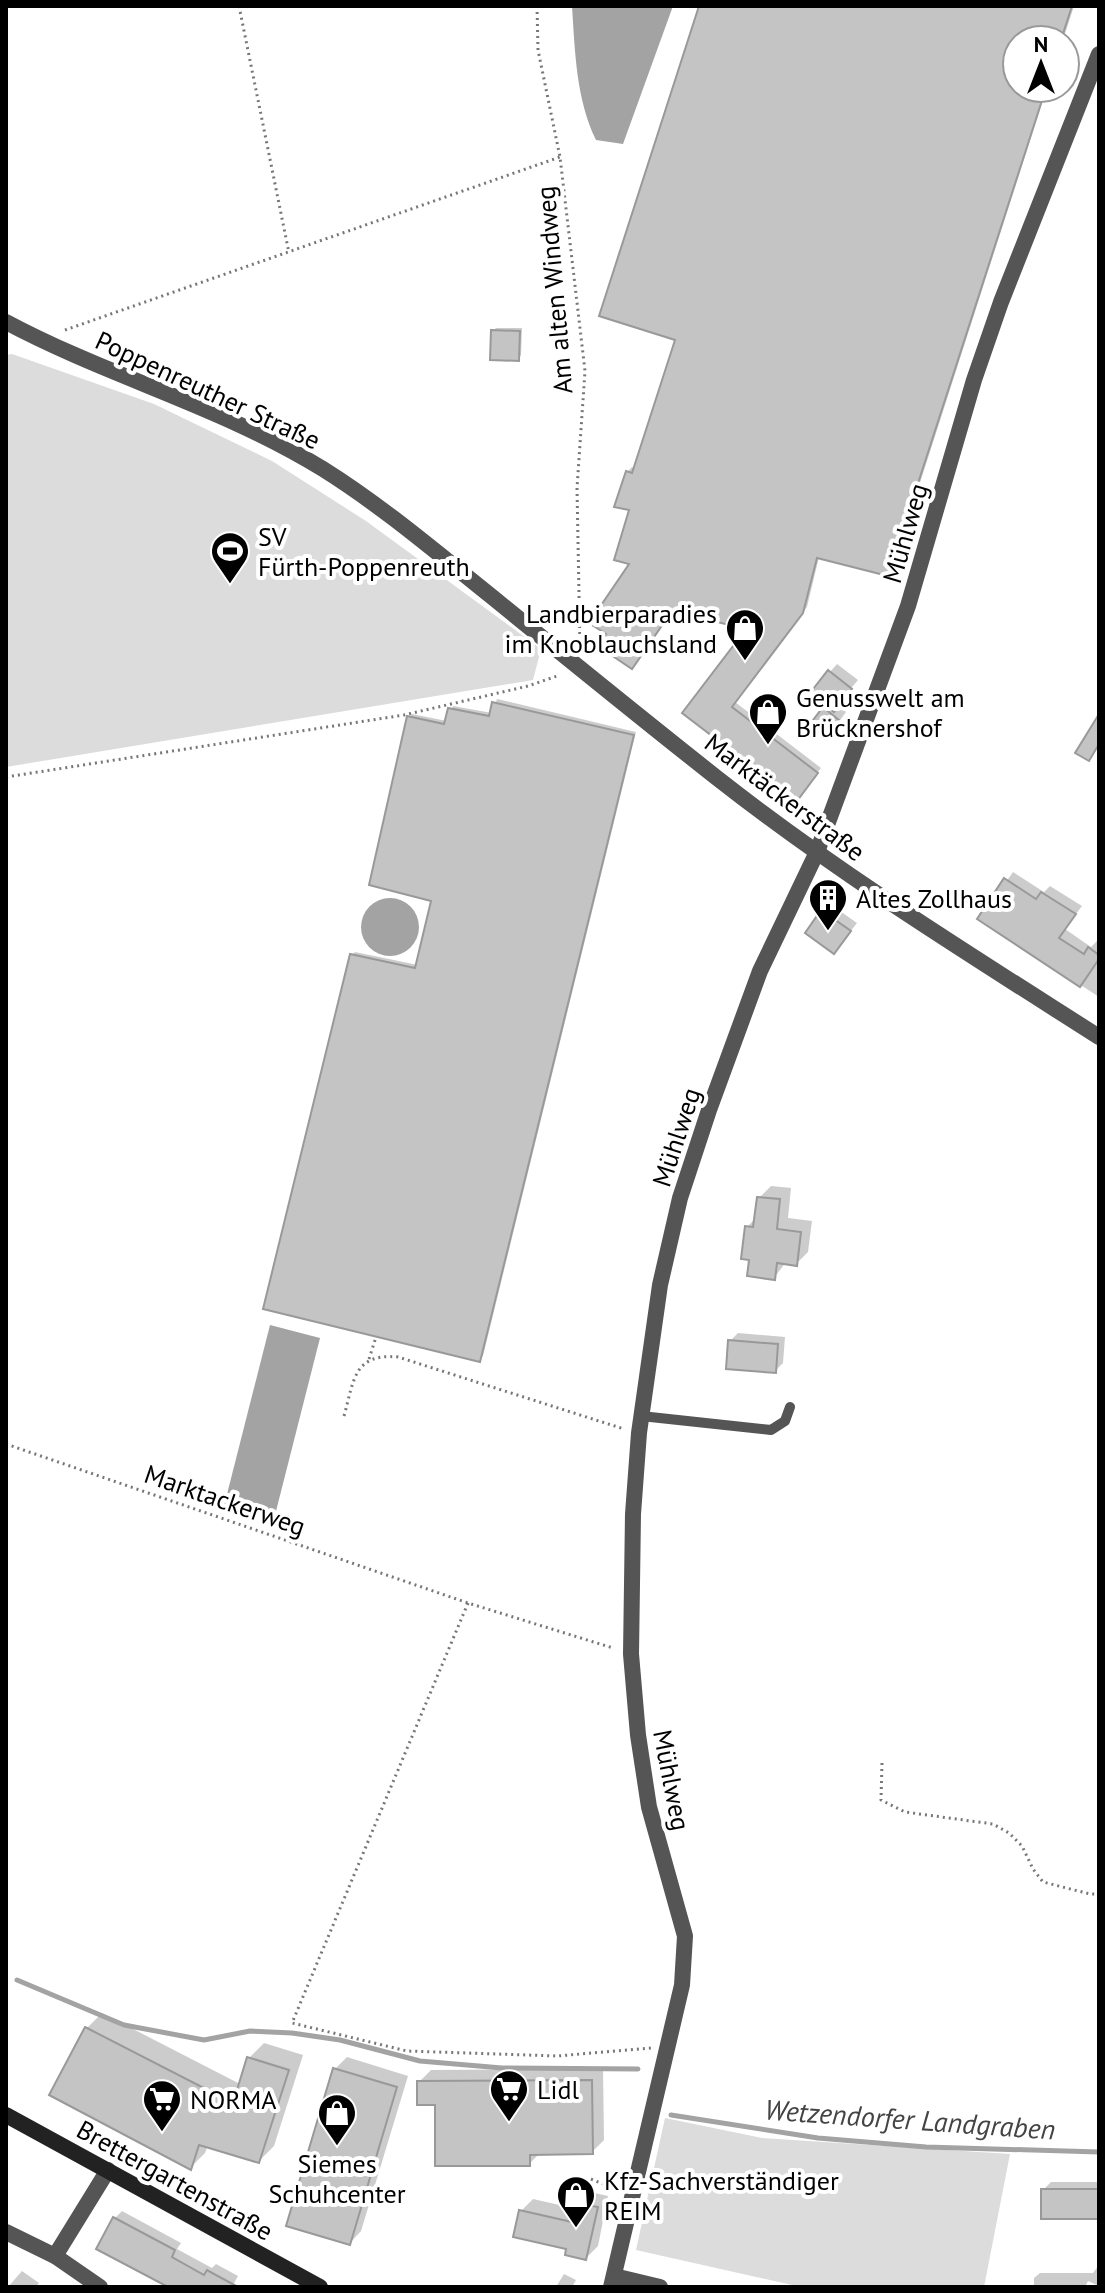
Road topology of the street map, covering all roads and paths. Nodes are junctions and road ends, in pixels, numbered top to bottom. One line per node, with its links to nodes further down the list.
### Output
1 (239, 6): 5 (path)
2 (537, 6): 4 (path, Am alten Windweg)
3 (1099, 54): 11 (street, Mühlweg)
4 (560, 157): 5 (path); 8 (path, Am alten Windweg)
5 (289, 254): 7 (path)
6 (6, 322): 7 (street, Poppenreuther Straße)
7 (48, 342): 8 (street, Poppenreuther Straße)
8 (581, 669): 9 (street, Poppenreuther Straße); 10 (path)
9 (610, 692): 11 (street, Marktäckerstraße)
10 (6, 777)
11 (817, 852): 12 (street, Marktäckerstraße); 17 (street, Mühlweg)
12 (1099, 1037)
13 (376, 1337): 14 (path)
14 (369, 1359): 16 (path); 18 (path)
15 (790, 1407): 17 (lane)
16 (344, 1416)
17 (641, 1416): 18 (street, Mühlweg)
18 (639, 1433): 21 (street, Mühlweg)
19 (6, 1444): 20 (path, Marktackerweg)
20 (468, 1603): 21 (path, Marktackerweg); 24 (path)
21 (631, 1654): 24 (street, Mühlweg)
22 (882, 1763): 23 (path)
23 (1099, 1895)
24 (667, 2047): 28 (street, Mühlweg)
25 (6, 2115): 26 (main road, Brettergartenstraße)
26 (108, 2170): 30 (street); 33 (main road, Brettergartenstraße)
27 (591, 2179): 28 (path)
28 (635, 2192): 31 (street, Mühlweg)
29 (6, 2232): 30 (street)
30 (55, 2256): 32 (street)
31 (613, 2281): 34 (street)
32 (100, 2287)
33 (320, 2287)
34 (660, 2287)

